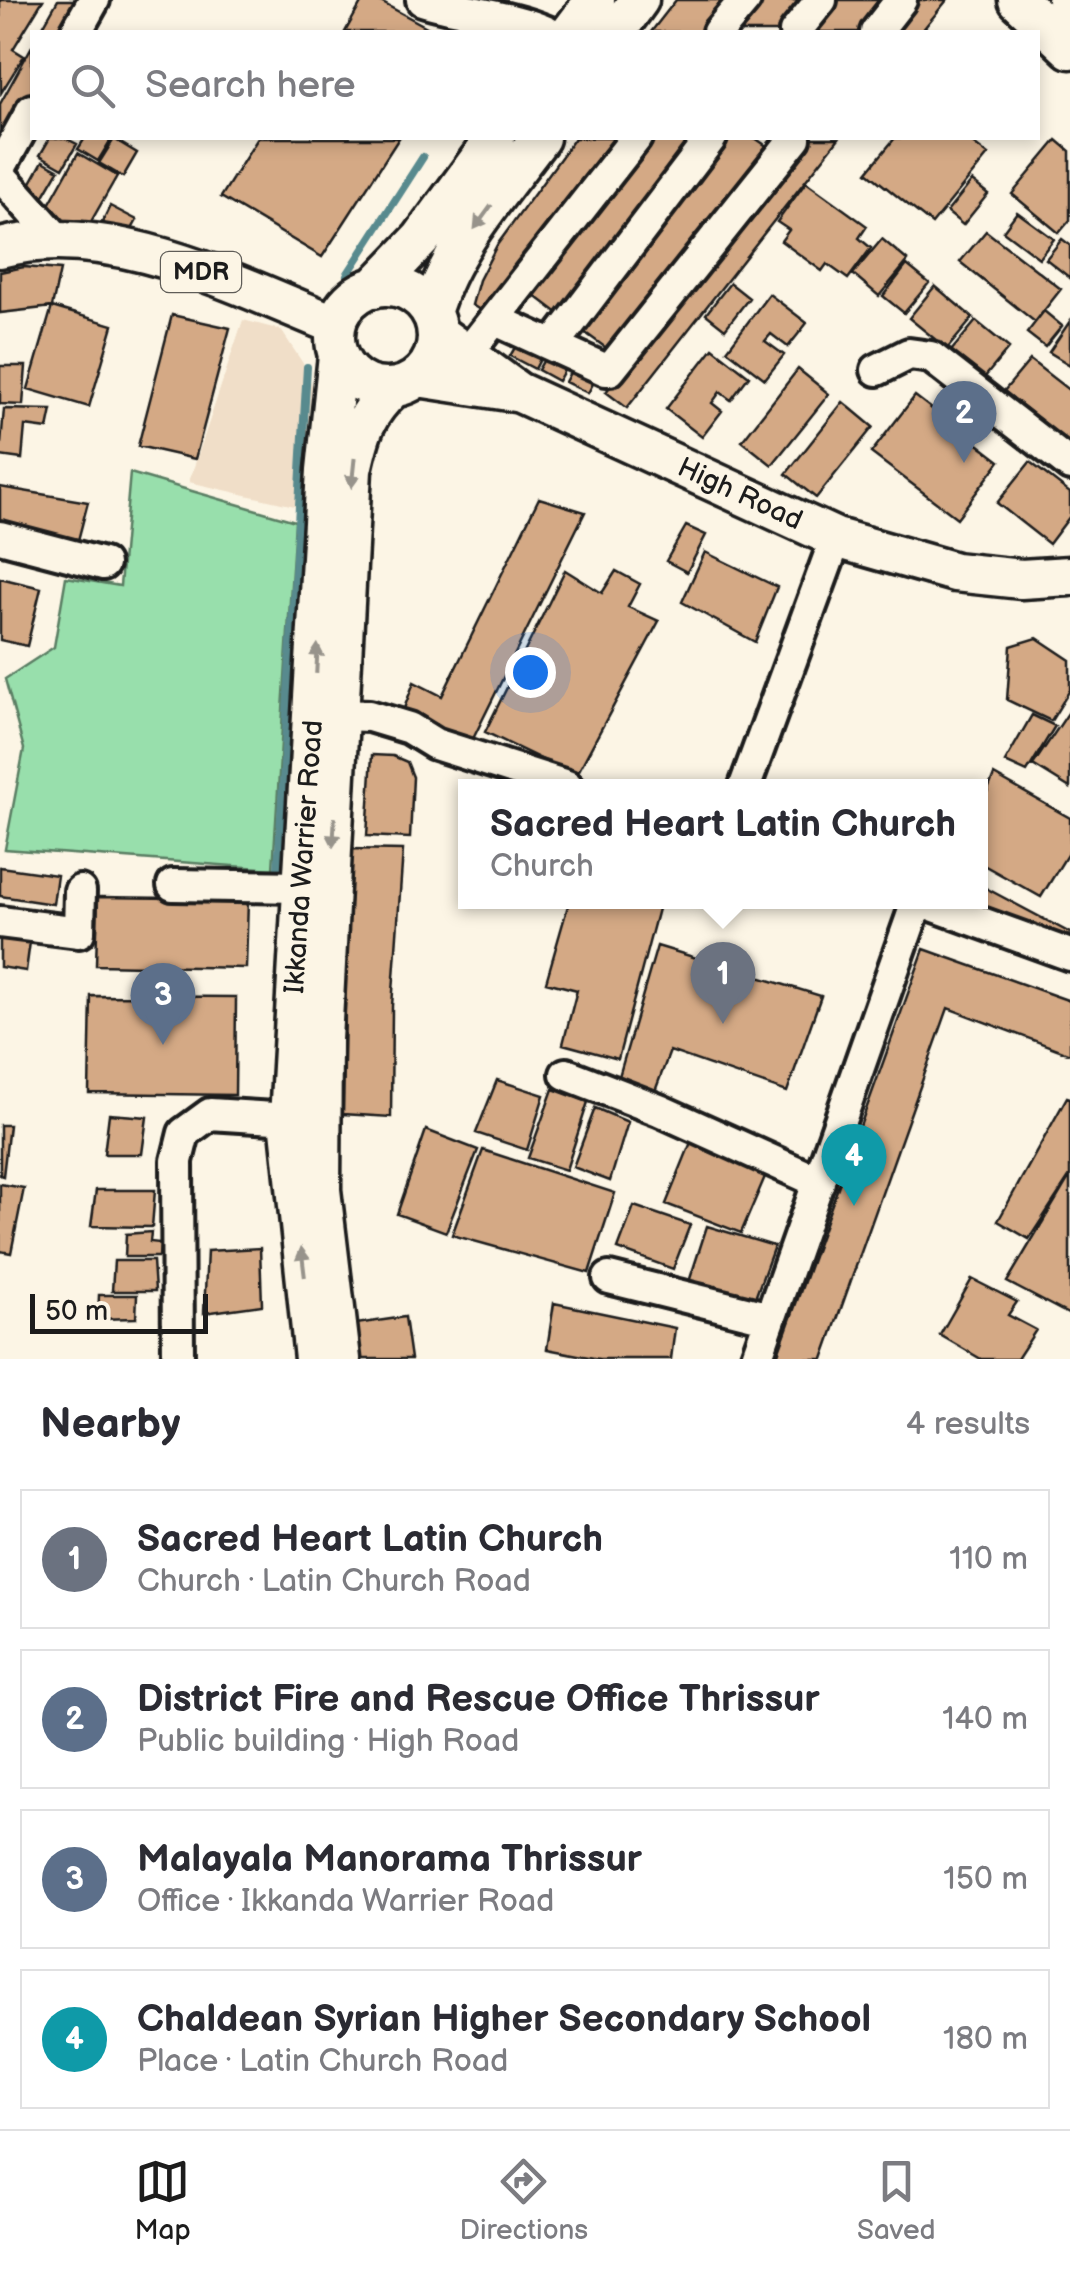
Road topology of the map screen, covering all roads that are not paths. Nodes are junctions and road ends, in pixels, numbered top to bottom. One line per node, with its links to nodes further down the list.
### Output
1 (94, 0): 8 (street)
2 (422, 0): 9 (street)
3 (745, 0): 11 (street)
4 (821, 0): 12 (street)
5 (900, 0): 13 (street)
6 (1018, 0): 14 (main road)
7 (619, 18): 10 (main road)
8 (77, 30)
9 (542, 30)
10 (578, 30)
11 (720, 30)
12 (796, 30)
13 (878, 30)
14 (1070, 49)
15 (30, 114): 21 (street)
16 (494, 140): 24 (main road)
17 (539, 140): 26 (main road, one-way to 26)
18 (634, 140): 25 (street)
19 (710, 140): 28 (street)
20 (787, 140): 28 (street)
21 (0, 172): 22 (street)
22 (59, 241): 23 (main road, MDR); 27 (main road, MDR)
23 (0, 248)
24 (374, 288): 26 (main road); 27 (main road)
25 (497, 317): 26 (street); 28 (street)
26 (445, 333): 30 (main road); 31 (main road, High Road)
27 (337, 340): 30 (main road); 41 (main road, Ikkanda Warrier Road, one-way to 27)
28 (554, 346)
29 (878, 370): 32 (street)
30 (406, 382): 31 (main road); 37 (main road, Ikkanda Warrier Road, one-way to 37)
31 (518, 392): 34 (main road, High Road)
32 (1070, 465)
33 (0, 537): 35 (street)
34 (836, 538): 36 (main road, High Road); 39 (street)
35 (102, 564)
36 (1070, 576)
37 (340, 715): 38 (street); 48 (main road, Ikkanda Warrier Road, one-way to 48)
38 (545, 779)
39 (748, 779)
40 (172, 885): 41 (street)
41 (300, 886): 48 (main road, Ikkanda Warrier Road)
42 (80, 892): 45 (street)
43 (914, 909): 49 (street)
44 (943, 909): 46 (street)
45 (0, 922)
46 (1070, 955)
47 (566, 1074): 49 (street)
48 (305, 1117): 52 (street); 53 (main road, Ikkanda Warrier Road, one-way to 48); 54 (main road, Ikkanda Warrier Road)
49 (818, 1182): 51 (street)
50 (609, 1278): 51 (street)
51 (770, 1318): 55 (street)
52 (178, 1359)
53 (314, 1359)
54 (341, 1359)
55 (756, 1359)

